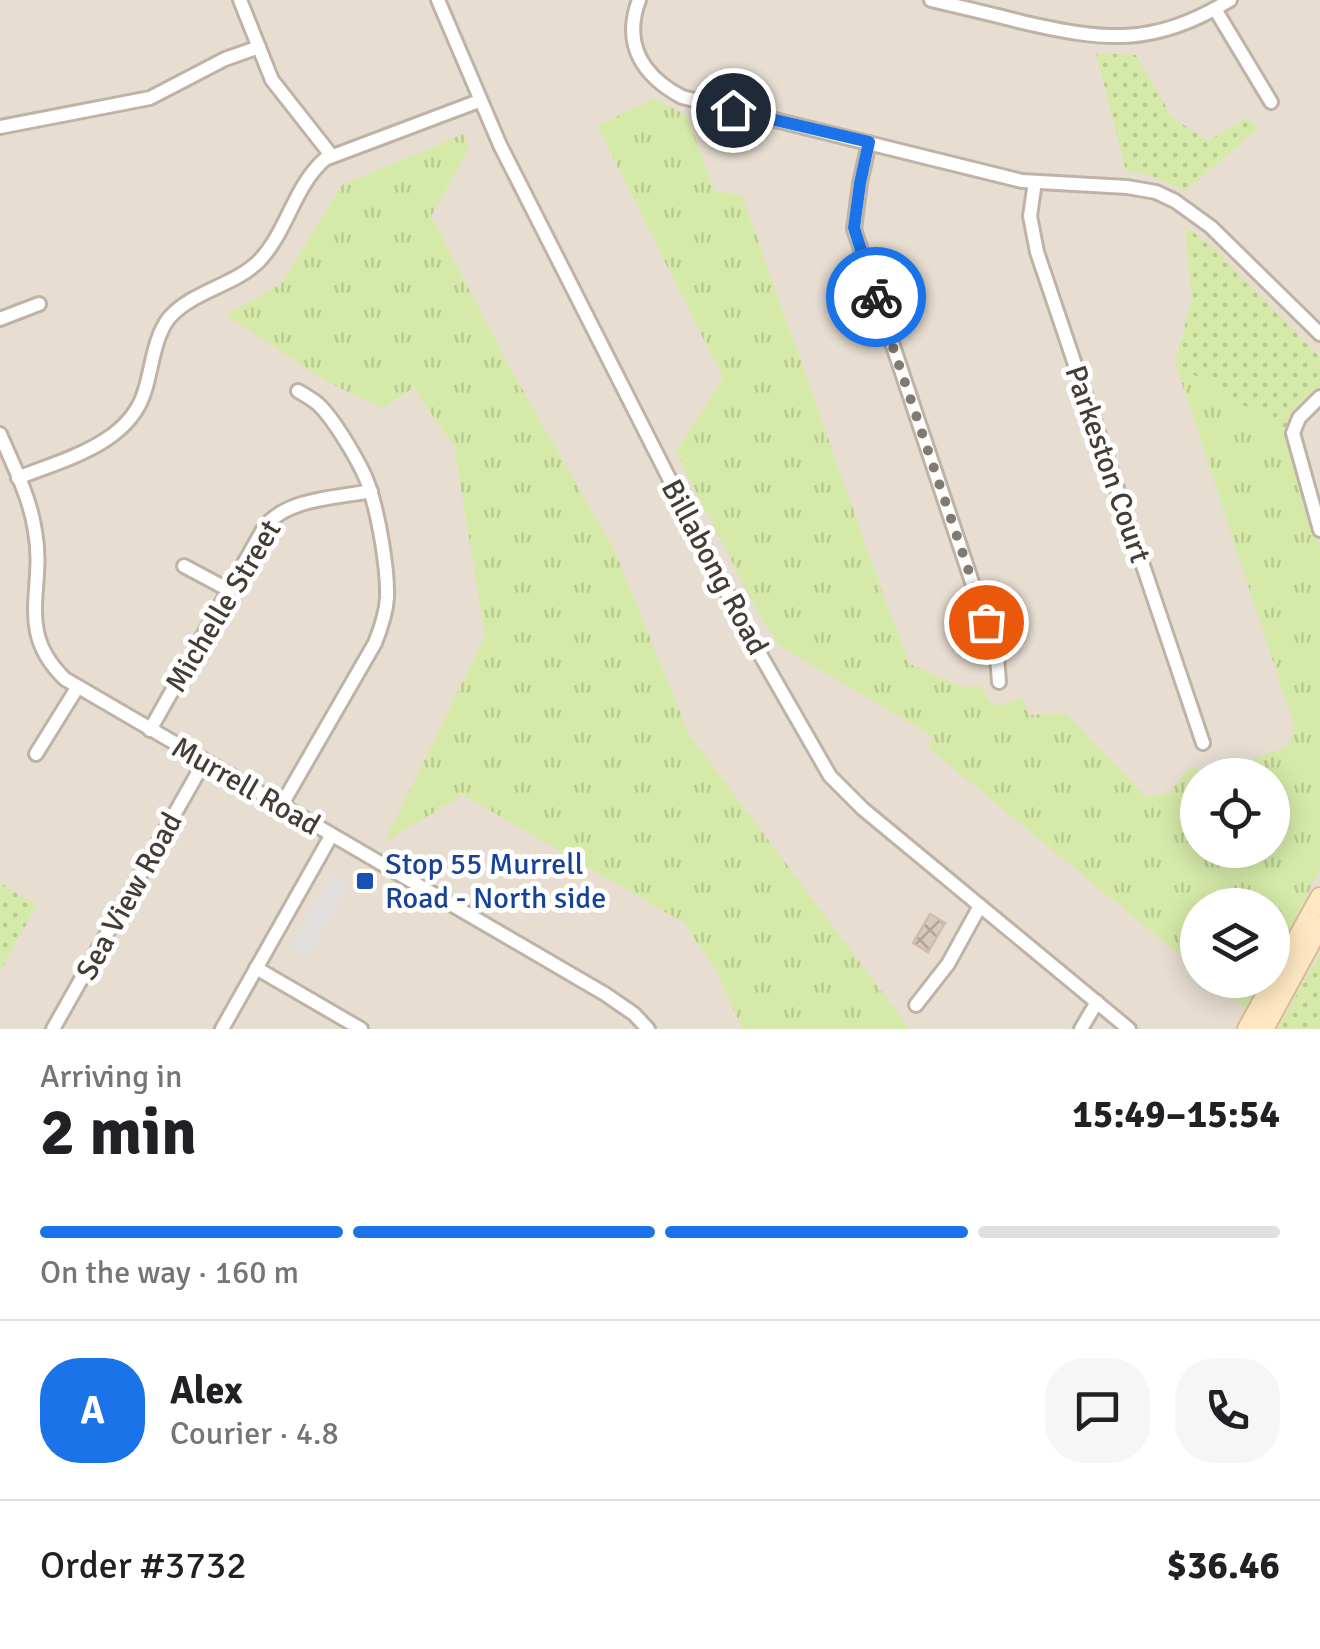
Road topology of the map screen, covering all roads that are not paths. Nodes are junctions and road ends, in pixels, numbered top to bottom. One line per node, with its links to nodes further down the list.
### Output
1 (240, 0): 7 (street)
2 (438, 0): 8 (street, Billabong Road)
3 (639, 0): 11 (street)
4 (931, 0): 6 (street)
5 (1230, 0): 6 (street)
6 (1215, 9): 9 (street)
7 (259, 47): 10 (street); 12 (street)
8 (480, 101): 12 (street); 34 (street, Billabong Road)
9 (1271, 102)
10 (0, 128)
11 (869, 142): 13 (street); 25 (street)
12 (331, 155): 20 (street)
13 (1035, 182): 16 (street); 28 (street, Parkeston Court)
14 (39, 304): 15 (street)
15 (0, 319)
16 (1320, 334)
17 (298, 392): 21 (street)
18 (1320, 397): 22 (street)
19 (0, 434): 20 (street, Murrell Road)
20 (18, 478): 26 (street, Murrell Road)
21 (371, 491): 24 (street, Michelle Street); 31 (street)
22 (1320, 530)
23 (184, 566): 24 (street)
24 (229, 590): 27 (street, Michelle Street)
25 (1000, 682)
26 (77, 688): 27 (street, Murrell Road); 29 (street)
27 (150, 730): 30 (street, Murrell Road)
28 (1203, 743)
29 (36, 754)
30 (204, 762): 31 (street, Murrell Road); 39 (street, Sea View Road)
31 (281, 806): 32 (street, Murrell Road)
32 (331, 836): 36 (street); 42 (street, Murrell Road)
33 (1320, 897): 45 (main road)
34 (980, 906): 37 (street, Billabong Road); 38 (street)
35 (1320, 926): 46 (main road)
36 (256, 968): 40 (street); 41 (street)
37 (1097, 1002): 43 (street); 44 (street, Billabong Road)
38 (916, 1005)
39 (53, 1029)
40 (222, 1029)
41 (360, 1029)
42 (648, 1029)
43 (1081, 1029)
44 (1130, 1029)
45 (1247, 1029)
46 (1264, 1029)

